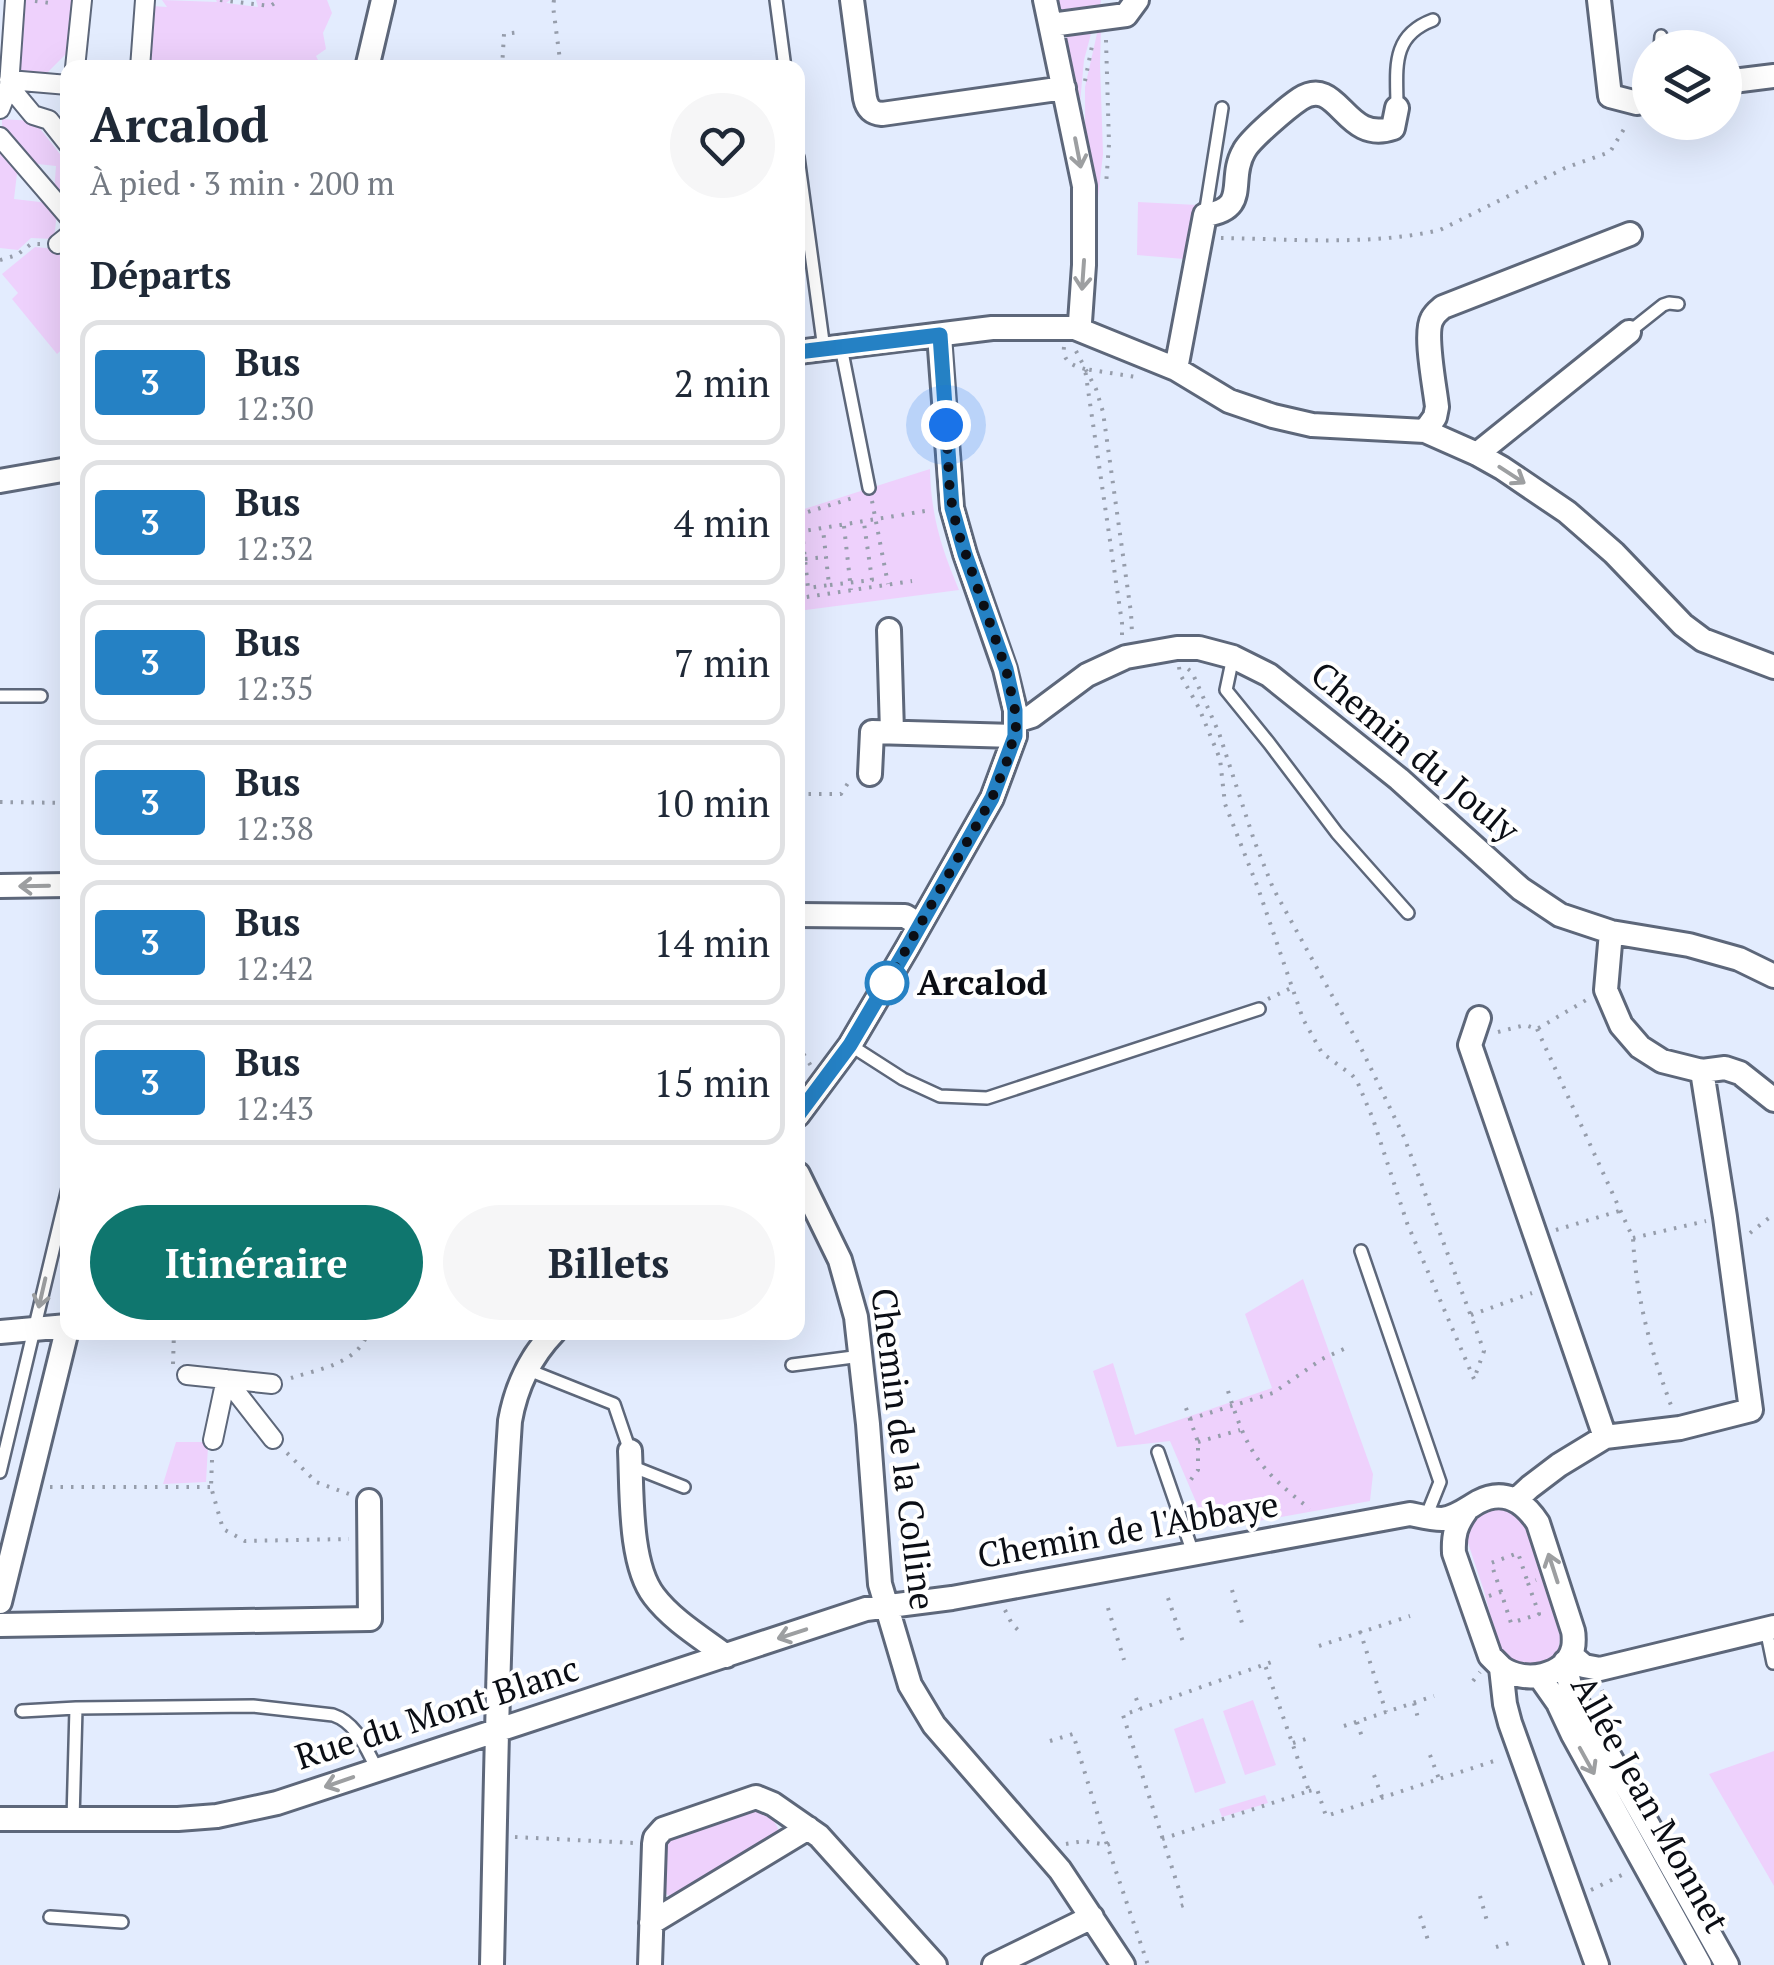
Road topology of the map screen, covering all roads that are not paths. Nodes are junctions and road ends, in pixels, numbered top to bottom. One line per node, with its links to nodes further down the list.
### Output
1 (15, 0): 12 (street)
2 (82, 0): 13 (street)
3 (144, 0): 14 (street)
4 (383, 0): 15 (street)
5 (776, 0): 16 (lane)
6 (852, 0): 21 (street)
7 (1045, 0): 11 (street)
8 (1137, 0): 11 (street)
9 (1599, 0): 22 (street)
10 (1433, 20): 24 (lane)
11 (1052, 25): 21 (street)
12 (5, 57): 19 (street)
13 (76, 60)
14 (140, 60)
15 (369, 60)
16 (784, 60)
17 (1774, 76): 18 (street)
18 (1742, 80)
19 (9, 83): 20 (street); 25 (street); 26 (street)
20 (60, 85)
21 (1074, 89): 33 (street, one-way to 33)
22 (1632, 99)
23 (1222, 108): 30 (lane)
24 (1397, 108): 30 (street)
25 (0, 109)
26 (60, 134)
27 (2, 143): 29 (street)
28 (805, 195): 36 (lane)
29 (60, 207)
30 (1203, 226): 38 (street)
31 (1630, 234): 39 (street)
32 (1678, 304): 34 (lane)
33 (1071, 328): 35 (street); 38 (street)
34 (1629, 332): 40 (street)
35 (940, 335): 36 (street); 49 (street)
36 (833, 348): 37 (street); 43 (lane)
37 (805, 351)
38 (1176, 370): 39 (street)
39 (1425, 431): 40 (street)
40 (1477, 454): 46 (street, one-way to 46)
41 (60, 471): 42 (street)
42 (0, 482)
43 (870, 488)
44 (889, 630): 50 (street)
45 (1233, 657): 49 (street, Chemin du Jouly); 54 (lane); 57 (street, Chemin du Jouly)
46 (1774, 667)
47 (0, 696): 48 (lane)
48 (41, 696)
49 (1015, 729): 50 (street); 56 (street)
50 (892, 732): 51 (street)
51 (870, 774)
52 (60, 885): 53 (street, one-way to 53)
53 (0, 886)
54 (1408, 913)
55 (805, 915): 56 (street)
56 (920, 925): 61 (street)
57 (1611, 932): 58 (street, Chemin du Jouly); 62 (street)
58 (1774, 976)
59 (1258, 1010): 61 (lane)
60 (1479, 1018): 79 (street)
61 (850, 1045): 64 (street)
62 (1702, 1070): 63 (street); 79 (street)
63 (1774, 1100)
64 (805, 1103)
65 (805, 1188): 73 (street, Chemin de la Colline)
66 (60, 1221): 69 (lane, one-way to 69)
67 (1361, 1251): 89 (lane)
68 (60, 1327): 69 (street)
69 (34, 1330): 70 (street); 84 (lane)
70 (0, 1332)
71 (65, 1340): 93 (street)
72 (548, 1340): 75 (street)
73 (861, 1356): 74 (lane); 94 (street, Chemin de la Colline)
74 (792, 1365)
75 (526, 1370): 83 (lane); 104 (street)
76 (187, 1375): 77 (street)
77 (226, 1379): 78 (street); 80 (street); 81 (street)
78 (272, 1384)
79 (1604, 1438): 86 (street)
80 (274, 1439)
81 (213, 1440)
82 (1158, 1452): 91 (lane)
83 (630, 1458): 85 (lane); 97 (street)
84 (0, 1472)
85 (684, 1487)
86 (1517, 1500): 88 (street, Chemin de l'Abbaye); 98 (street, one-way to 86)
87 (369, 1501): 95 (street)
88 (1466, 1511): 89 (street, Chemin de l'Abbaye); 92 (street)
89 (1426, 1518): 90 (street, Chemin de l'Abbaye)
90 (1383, 1519): 91 (street, Chemin de l'Abbaye); 92 (street, Chemin de l'Abbaye)
91 (1193, 1553): 94 (street, Chemin de l'Abbaye)
92 (1454, 1553): 100 (street)
93 (0, 1602)
94 (885, 1606): 97 (street, Rue du Mont Blanc, one-way to 97); 110 (street, Chemin de la Colline)
95 (0, 1625)
96 (1770, 1628): 98 (street); 99 (lane)
97 (726, 1656): 104 (street, Rue du Mont Blanc)
98 (1568, 1658): 101 (street); 120 (street, Allée Jean Monnet)
99 (1773, 1663)
100 (1502, 1668): 101 (street); 118 (street)
101 (1539, 1676): 119 (street, Allée Jean Monnet, one-way to 119)
102 (76, 1708): 103 (lane); 105 (lane); 107 (lane)
103 (22, 1711)
104 (498, 1730): 105 (street, Rue du Mont Blanc); 113 (street)
105 (377, 1769): 107 (street, Rue du Mont Blanc, one-way to 107)
106 (0, 1820): 107 (street, Rue du Mont Blanc)
107 (72, 1820)
108 (808, 1828): 112 (street); 112 (street); 115 (street)
109 (50, 1917): 111 (lane)
110 (1092, 1917): 116 (street); 117 (street, Chemin de la Colline)
111 (122, 1922)
112 (652, 1923): 114 (street)
113 (492, 1965)
114 (650, 1965)
115 (935, 1965)
116 (994, 1965)
117 (1123, 1965)
118 (1597, 1965)
119 (1700, 1965)
120 (1727, 1965)

